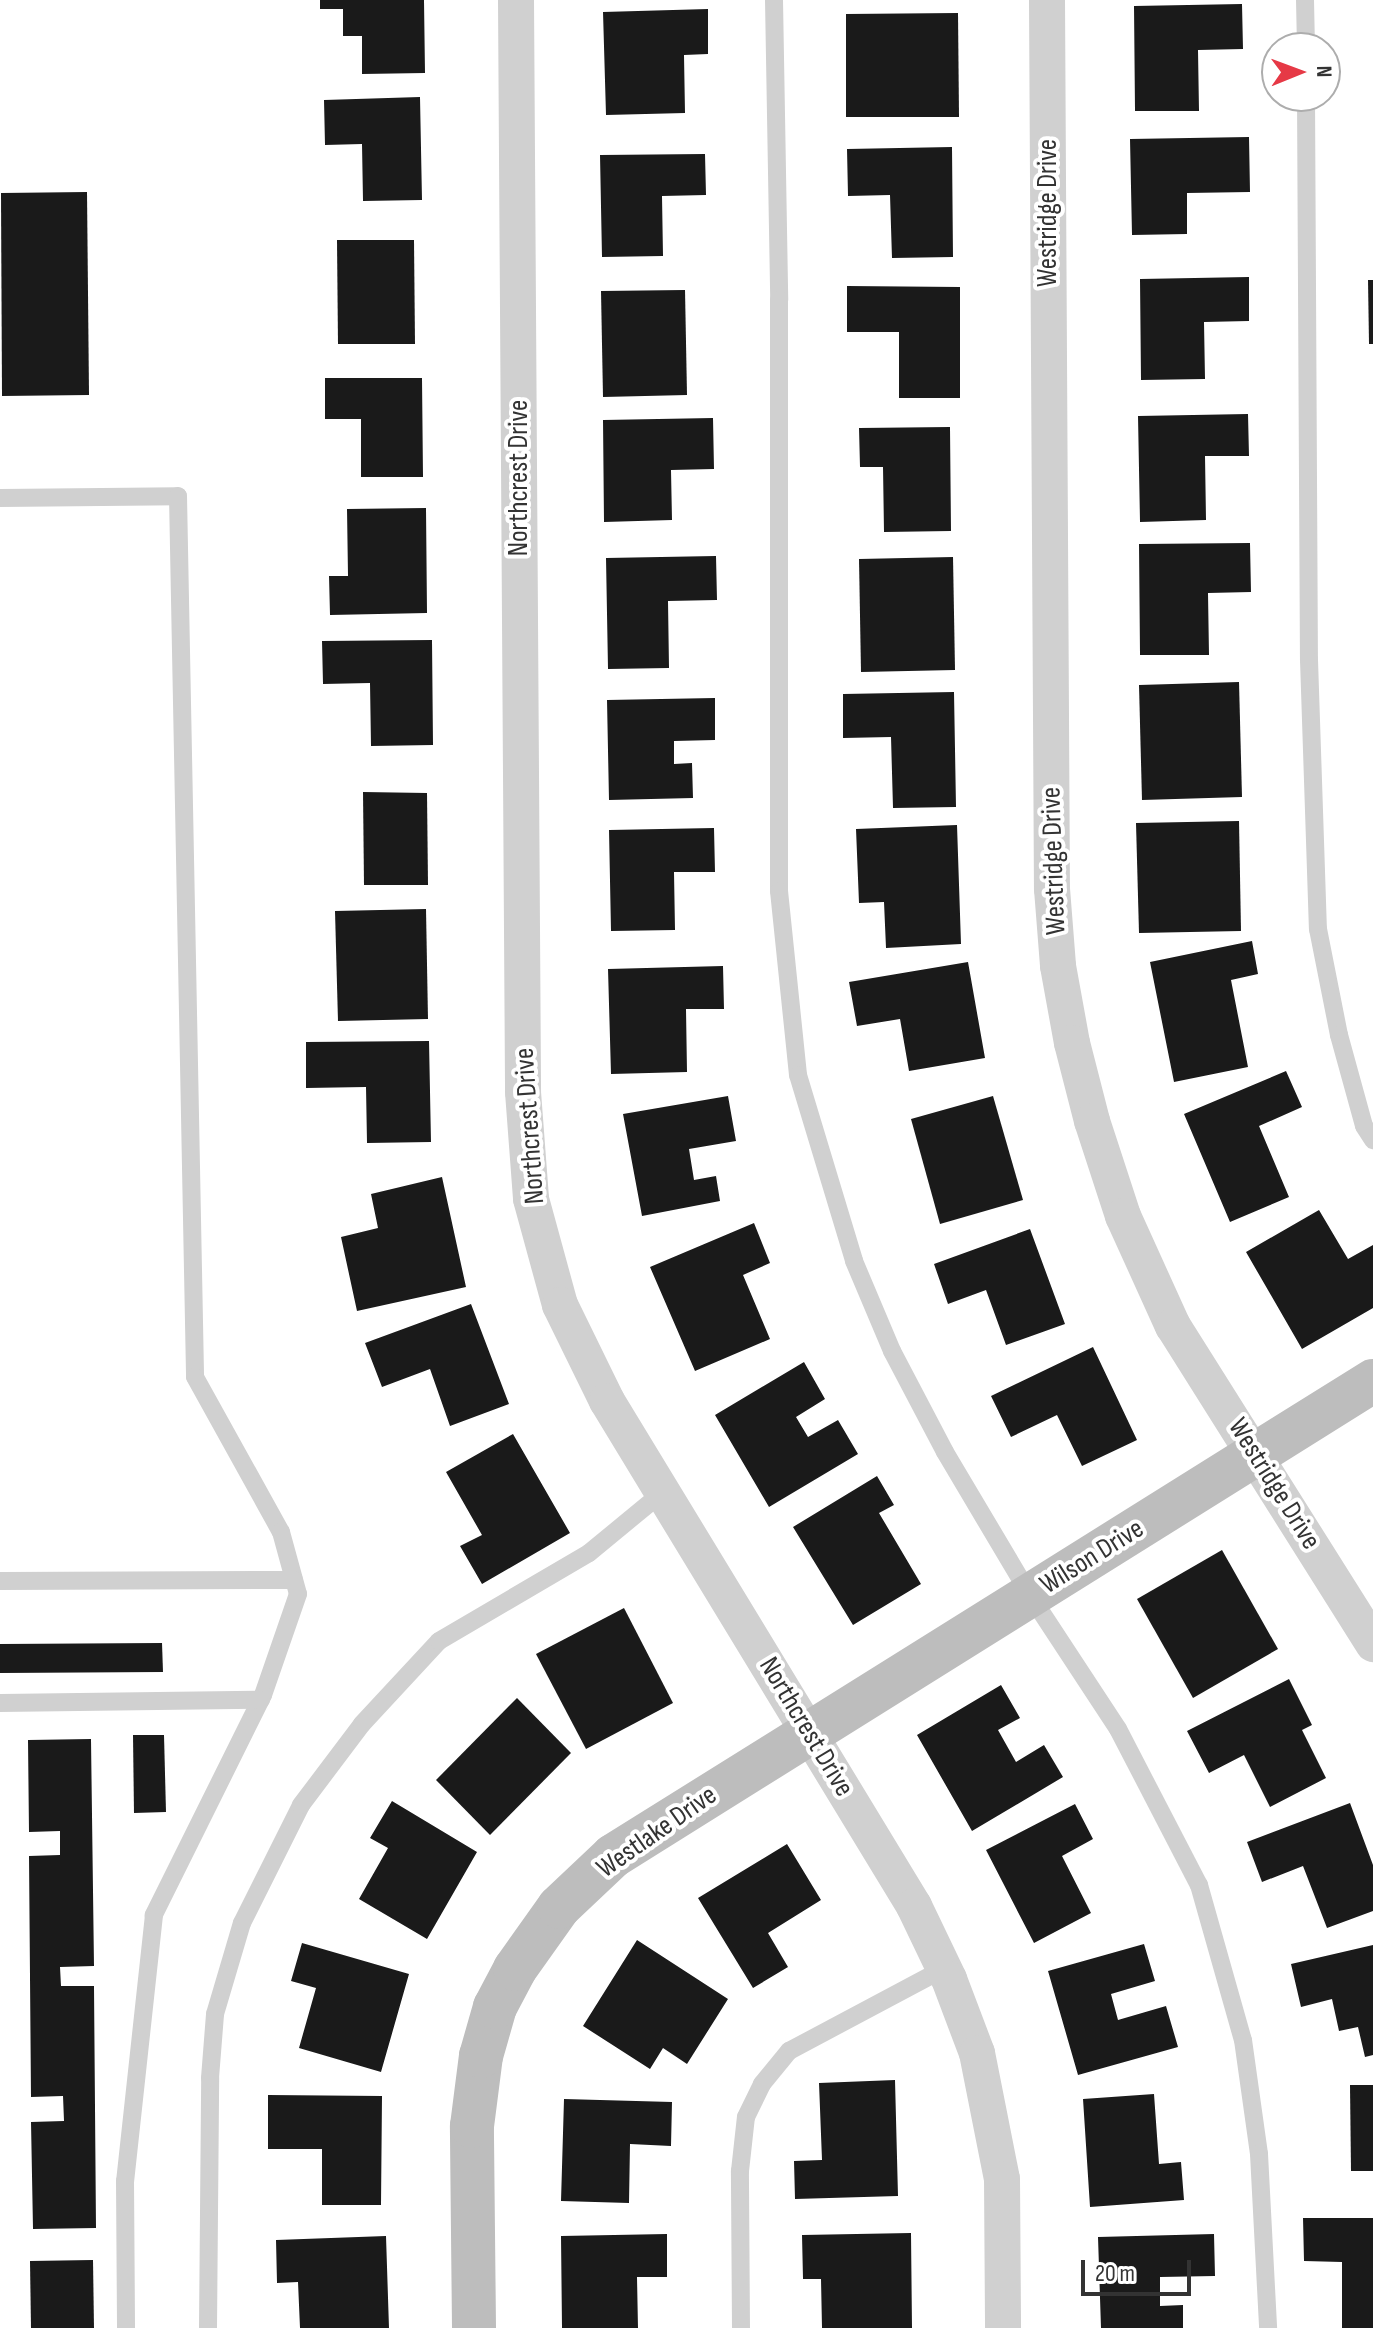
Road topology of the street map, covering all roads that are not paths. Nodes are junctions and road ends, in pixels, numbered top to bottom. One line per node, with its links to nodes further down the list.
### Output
1 (516, 0): 11 (street, Northcrest Drive)
2 (774, 0): 14 (lane)
3 (1047, 0): 10 (street, Westridge Drive)
4 (1305, 0): 5 (lane)
5 (1306, 32)
6 (1306, 112): 8 (lane)
7 (0, 498): 12 (lane)
8 (1373, 1140)
9 (1373, 1381): 10 (street, Wilson Drive)
10 (1257, 1455): 14 (street, Wilson Drive); 15 (street, Westridge Drive)
11 (663, 1492): 18 (street, Northcrest Drive); 21 (lane)
12 (294, 1580): 13 (lane); 16 (lane)
13 (0, 1581)
14 (1030, 1595): 18 (street, Wilson Drive); 25 (lane)
15 (1373, 1644)
16 (261, 1700): 17 (lane); 20 (lane)
17 (0, 1703)
18 (809, 1732): 19 (street, Northcrest Drive); 22 (street, Westlake Drive)
19 (943, 1969): 23 (lane); 24 (street, Northcrest Drive)
20 (126, 2328)
21 (208, 2328)
22 (474, 2328)
23 (741, 2328)
24 (1003, 2328)
25 (1268, 2328)

